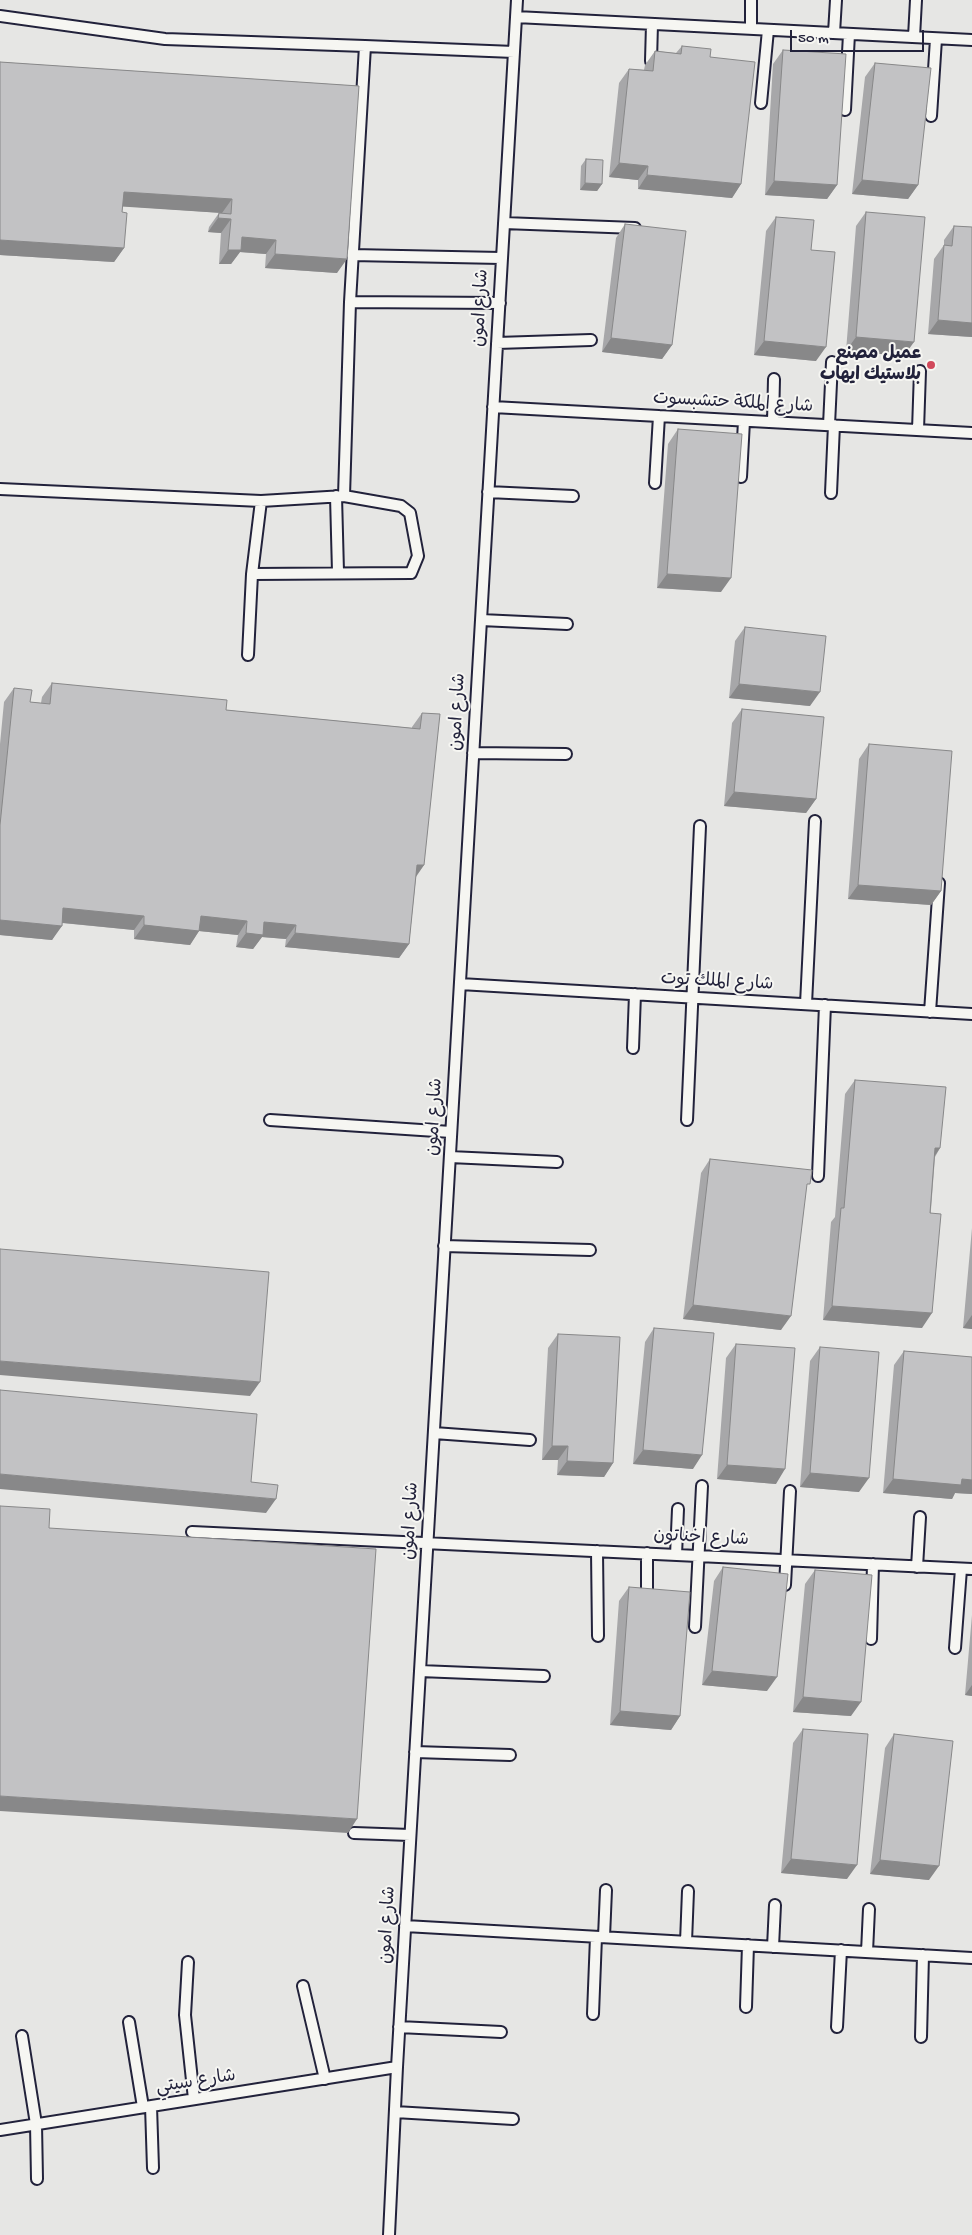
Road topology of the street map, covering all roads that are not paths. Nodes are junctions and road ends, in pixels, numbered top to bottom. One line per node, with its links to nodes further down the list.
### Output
1 (517, 0): 6 (lane, شارع امون)
2 (751, 0): 8 (lane)
3 (836, 0): 10 (lane)
4 (916, 0): 12 (lane)
5 (0, 16): 15 (lane)
6 (516, 17): 7 (lane); 16 (lane, شارع امون)
7 (652, 24): 8 (lane); 17 (lane)
8 (750, 29): 9 (lane)
9 (768, 30): 10 (lane); 18 (lane)
10 (834, 33): 11 (lane)
11 (849, 34): 12 (lane); 19 (lane)
12 (914, 37): 13 (lane)
13 (936, 39): 14 (lane); 20 (lane)
14 (972, 40)
15 (365, 46): 16 (lane); 23 (lane)
16 (514, 52): 21 (lane, شارع امون)
17 (651, 61)
18 (761, 103)
19 (845, 110)
20 (931, 116)
21 (504, 223): 22 (lane); 24 (lane, شارع امون)
22 (645, 228)
23 (352, 255): 24 (lane); 25 (lane)
24 (501, 258): 26 (lane, شارع امون)
25 (350, 302): 26 (lane); 44 (lane)
26 (500, 303): 28 (lane, شارع امون)
27 (591, 340): 28 (lane)
28 (497, 343): 32 (lane, شارع امون)
29 (832, 362): 36 (lane)
30 (920, 370): 37 (lane)
31 (774, 379): 35 (lane)
32 (493, 407): 33 (lane, شارع الملكة حتشبسوت); 42 (lane, شارع امون)
33 (659, 416): 34 (lane, شارع الملكة حتشبسوت); 40 (lane)
34 (744, 420): 35 (lane, شارع الملكة حتشبسوت); 39 (lane)
35 (773, 422): 36 (lane, شارع الملكة حتشبسوت)
36 (831, 425): 37 (lane, شارع الملكة حتشبسوت); 43 (lane)
37 (918, 430): 38 (lane, شارع الملكة حتشبسوت)
38 (972, 433)
39 (741, 477)
40 (655, 484)
41 (0, 489): 46 (lane)
42 (488, 492): 45 (lane); 49 (lane, شارع امون)
43 (831, 493)
44 (340, 496): 46 (lane); 47 (lane); 47 (lane)
45 (573, 496)
46 (261, 501): 48 (lane)
47 (338, 572): 48 (lane)
48 (252, 574): 51 (lane)
49 (481, 620): 50 (lane); 52 (lane, شارع امون)
50 (567, 624)
51 (248, 655)
52 (473, 753): 53 (lane); 57 (lane, شارع امون)
53 (566, 754)
54 (815, 821): 60 (lane)
55 (700, 826): 59 (lane)
56 (939, 872): 62 (lane)
57 (460, 984): 58 (lane, شارع الملك توت); 67 (lane, شارع امون)
58 (635, 994): 59 (lane, شارع الملك توت); 64 (lane)
59 (692, 998): 60 (lane, شارع الملك توت); 66 (lane)
60 (806, 1004): 61 (lane, شارع الملك توت)
61 (826, 1006): 62 (lane, شارع الملك توت); 70 (lane)
62 (930, 1012): 63 (lane, شارع الملك توت)
63 (972, 1014)
64 (633, 1048)
65 (270, 1120): 67 (lane)
66 (687, 1120)
67 (451, 1132): 68 (lane, شارع امون)
68 (450, 1157): 69 (lane); 71 (lane, شارع امون)
69 (556, 1162)
70 (818, 1176)
71 (444, 1246): 72 (lane); 73 (lane, شارع امون)
72 (590, 1250)
73 (434, 1433): 74 (lane); 80 (lane, شارع امون)
74 (530, 1440)
75 (702, 1486): 84 (lane)
76 (790, 1491): 85 (lane)
77 (678, 1509): 83 (lane)
78 (920, 1517): 87 (lane)
79 (192, 1532): 80 (lane, شارع اخناتون)
80 (428, 1542): 81 (lane, شارع اخناتون); 96 (lane, شارع امون)
81 (597, 1551): 82 (lane, شارع اخناتون); 93 (lane)
82 (647, 1553): 83 (lane, شارع اخناتون); 90 (lane)
83 (676, 1555): 84 (lane, شارع اخناتون)
84 (699, 1556): 85 (lane, شارع اخناتون); 92 (lane)
85 (786, 1560): 86 (lane, شارع اخناتون); 91 (lane)
86 (873, 1564): 87 (lane, شارع اخناتون); 94 (lane)
87 (917, 1567): 88 (lane, شارع اخناتون)
88 (961, 1569): 89 (lane, شارع اخناتون); 95 (lane)
89 (972, 1569)
90 (647, 1593)
91 (784, 1594)
92 (695, 1627)
93 (598, 1636)
94 (871, 1639)
95 (955, 1648)
96 (420, 1671): 97 (lane); 98 (lane, شارع امون)
97 (544, 1676)
98 (415, 1752): 99 (lane); 101 (lane, شارع امون)
99 (510, 1755)
100 (354, 1833): 101 (lane)
101 (410, 1835): 106 (lane, شارع امون)
102 (606, 1890): 107 (lane)
103 (688, 1891): 108 (lane)
104 (775, 1905): 110 (lane)
105 (869, 1909): 112 (lane)
106 (405, 1926): 107 (lane); 120 (lane, شارع امون)
107 (600, 1937): 108 (lane); 118 (lane)
108 (686, 1942): 109 (lane)
109 (748, 1945): 110 (lane); 117 (lane)
110 (773, 1947): 111 (lane)
111 (841, 1950): 112 (lane); 121 (lane)
112 (867, 1952): 113 (lane)
113 (923, 1955): 114 (lane); 124 (lane)
114 (972, 1958)
115 (188, 1962): 127 (lane)
116 (303, 1986): 126 (lane)
117 (746, 2007)
118 (593, 2014)
119 (129, 2022): 128 (lane)
120 (399, 2027): 122 (lane); 125 (lane, شارع امون)
121 (837, 2027)
122 (501, 2032)
123 (22, 2036): 131 (lane)
124 (921, 2038)
125 (397, 2068): 126 (lane, شارع سيتي); 129 (lane, شارع امون)
126 (324, 2079): 127 (lane, شارع سيتي)
127 (194, 2099): 128 (lane, شارع سيتي)
128 (147, 2107): 131 (lane, شارع سيتي); 133 (lane)
129 (395, 2112): 130 (lane); 135 (lane, شارع امون)
130 (513, 2119)
131 (36, 2124): 132 (lane, شارع سيتي); 134 (lane)
132 (0, 2130)
133 (153, 2168)
134 (37, 2179)
135 (389, 2235)

